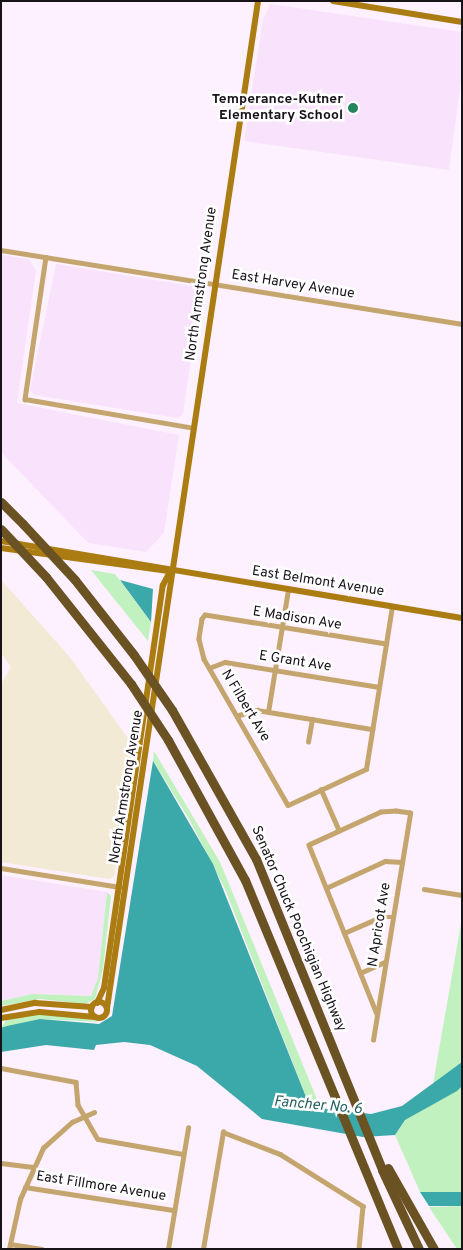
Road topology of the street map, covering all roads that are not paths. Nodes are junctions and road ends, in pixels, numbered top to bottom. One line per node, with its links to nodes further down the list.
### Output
1 (258, 1): 7 (street, North Armstrong Avenue)
2 (333, 1): 3 (street)
3 (342, 2): 4 (street)
4 (462, 22)
5 (1, 250): 6 (street, East Harvey Avenue)
6 (46, 257): 7 (street, East Harvey Avenue); 9 (street)
7 (214, 284): 8 (street, East Harvey Avenue); 9 (street, North Armstrong Avenue)
8 (462, 324)
9 (194, 428): 14 (street, North Armstrong Avenue)
10 (1, 502): 52 (highway, Senator Chuck Poochigian Highway, bridge)
11 (1, 529): 58 (highway, bridge)
12 (1, 541): 14 (street, East Belmont Avenue)
13 (1, 548): 14 (street, East Belmont Avenue)
14 (171, 571): 15 (street, East Belmont Avenue); 33 (street, North Armstrong Avenue)
15 (288, 590): 16 (street, East Belmont Avenue); 19 (street)
16 (392, 606): 18 (street, East Belmont Avenue); 20 (street)
17 (205, 615): 19 (street, E Madison Ave); 21 (street, N Filbert Ave)
18 (462, 618)
19 (282, 627): 20 (street, E Madison Ave); 22 (street)
20 (386, 644): 23 (street)
21 (208, 668): 22 (street, E Grant Ave); 25 (street, N Filbert Ave)
22 (275, 670): 23 (street, E Grant Ave); 24 (street)
23 (379, 687): 27 (street)
24 (268, 712): 25 (street); 26 (street)
25 (239, 715): 29 (street, N Filbert Ave)
26 (312, 719): 27 (street); 28 (street)
27 (372, 729): 29 (street)
28 (308, 742)
29 (321, 789): 30 (street)
30 (338, 830): 31 (street, N Apricot Ave); 34 (street)
31 (402, 862): 34 (street); 37 (street, N Apricot Ave)
32 (1, 868): 33 (street)
33 (120, 887): 41 (street, North Armstrong Avenue); 42 (street, North Armstrong Avenue)
34 (326, 888): 38 (street)
35 (424, 889): 36 (street)
36 (462, 895)
37 (393, 917): 38 (street); 39 (street, N Apricot Ave)
38 (344, 932): 40 (street)
39 (385, 962): 40 (street); 44 (street, N Apricot Ave)
40 (360, 973): 44 (street)
41 (95, 1005): 42 (street); 43 (street); 45 (street)
42 (107, 1008): 45 (street)
43 (1, 1010)
44 (377, 1014): 47 (street, N Apricot Ave)
45 (96, 1017): 46 (street)
46 (1, 1018)
47 (373, 1040)
48 (1, 1068): 50 (street)
49 (94, 1112): 50 (street)
50 (84, 1116): 53 (street); 55 (street)
51 (188, 1128): 53 (street)
52 (372, 1145): 66 (highway, Senator Chuck Poochigian Highway); 67 (highway)
53 (183, 1154): 57 (street)
54 (1, 1163): 55 (street, East Fillmore Avenue)
55 (33, 1167): 56 (street)
56 (25, 1187): 57 (street, East Fillmore Avenue); 59 (street)
57 (174, 1210): 61 (street)
58 (387, 1228): 64 (highway); 65 (highway)
59 (10, 1246): 60 (street)
60 (42, 1249)
61 (168, 1249)
62 (203, 1249): 63 (street)
63 (359, 1249)
64 (393, 1249)
65 (398, 1249)
66 (419, 1249)
67 (434, 1249)

